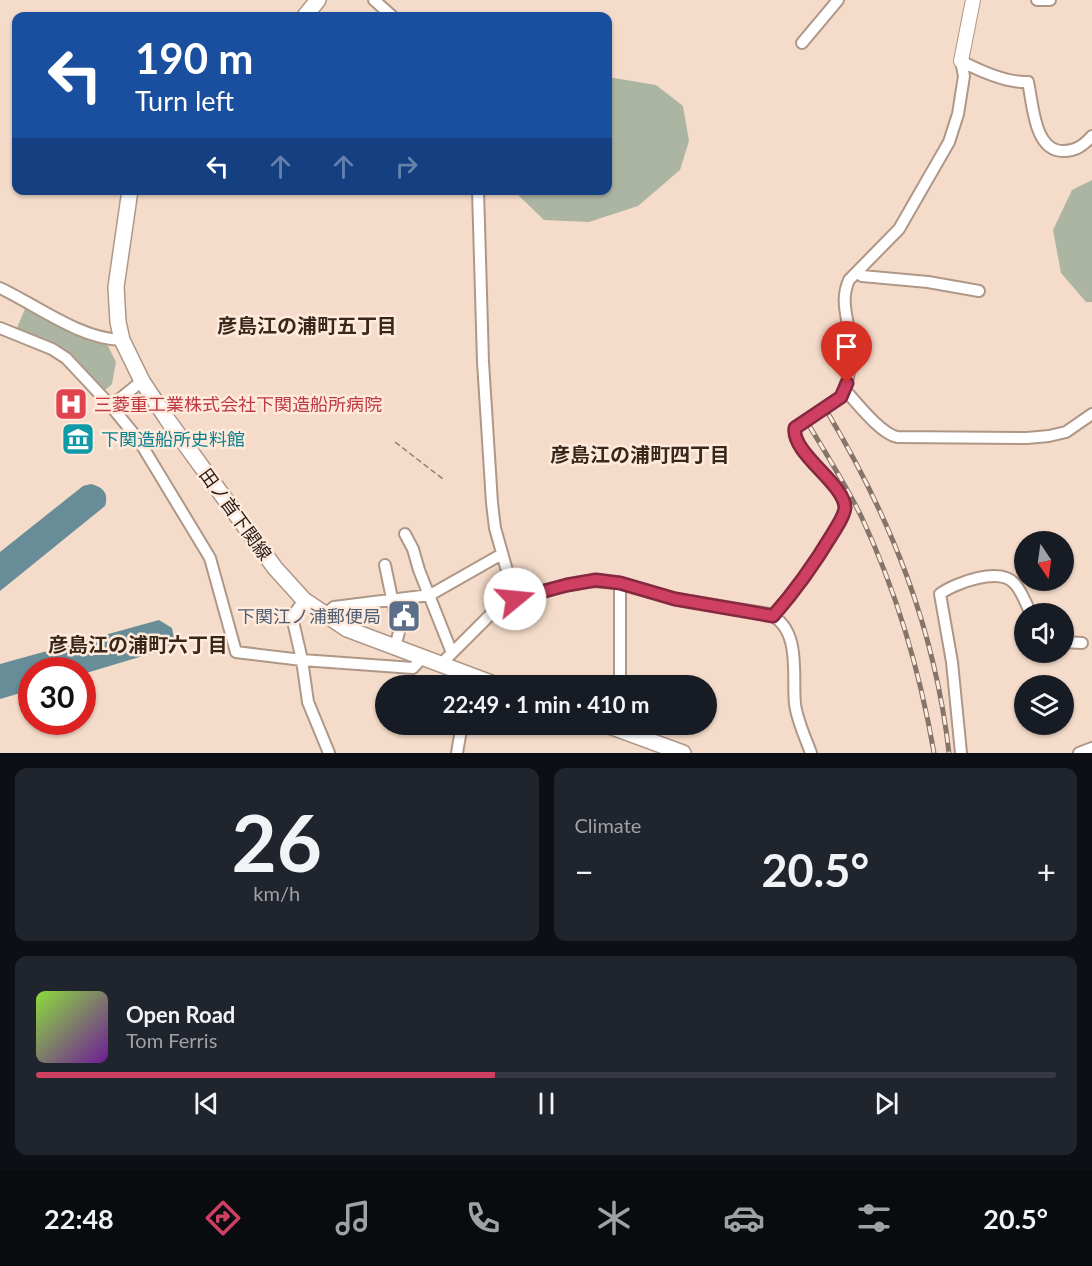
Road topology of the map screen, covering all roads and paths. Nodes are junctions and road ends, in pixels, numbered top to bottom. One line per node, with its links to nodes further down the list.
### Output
1 (318, 0): 7 (main road)
2 (374, 0): 8 (street)
3 (838, 0): 9 (street)
4 (973, 0): 10 (street)
5 (1037, 0): 6 (street)
6 (1050, 0)
7 (308, 12)
8 (388, 12)
9 (802, 43)
10 (962, 61): 11 (street); 14 (street)
11 (1092, 136)
12 (129, 195): 18 (main road, 田ノ首下関線)
13 (478, 195): 26 (street)
14 (857, 272): 16 (street); 20 (street)
15 (0, 288): 18 (street)
16 (979, 291)
17 (0, 328): 21 (street)
18 (122, 340): 19 (main road, 田ノ首下関線)
19 (142, 381): 21 (street); 32 (main road, 田ノ首下関線)
20 (845, 390): 22 (street); 35 (street)
21 (111, 406): 41 (street)
22 (1092, 414)
23 (395, 442): 24 (path)
24 (443, 479)
25 (405, 534): 29 (street)
26 (502, 554): 29 (street); 31 (street)
27 (385, 565): 30 (street)
28 (620, 583): 31 (street); 35 (street); 44 (street)
29 (429, 595): 30 (street); 39 (street)
30 (392, 599): 34 (street); 38 (street)
31 (515, 599): 39 (street)
32 (304, 600): 34 (main road, 田ノ首下関線); 41 (street)
33 (1026, 603): 52 (street)
34 (324, 615): 38 (main road, 田ノ首下関線)
35 (773, 616): 51 (street)
36 (1074, 643): 37 (street)
37 (1082, 643)
38 (395, 647): 40 (main road, 田ノ首下関線)
39 (452, 653): 42 (street)
40 (423, 657): 41 (street); 42 (main road, 田ノ首下関線)
41 (302, 660): 48 (street)
42 (441, 664): 43 (main road, 田ノ首下関線)
43 (460, 675)
44 (620, 675)
45 (460, 735): 49 (street)
46 (640, 735): 50 (main road)
47 (1092, 748): 53 (street)
48 (329, 753)
49 (457, 753)
50 (683, 753)
51 (811, 753)
52 (961, 753)
53 (1079, 753)

